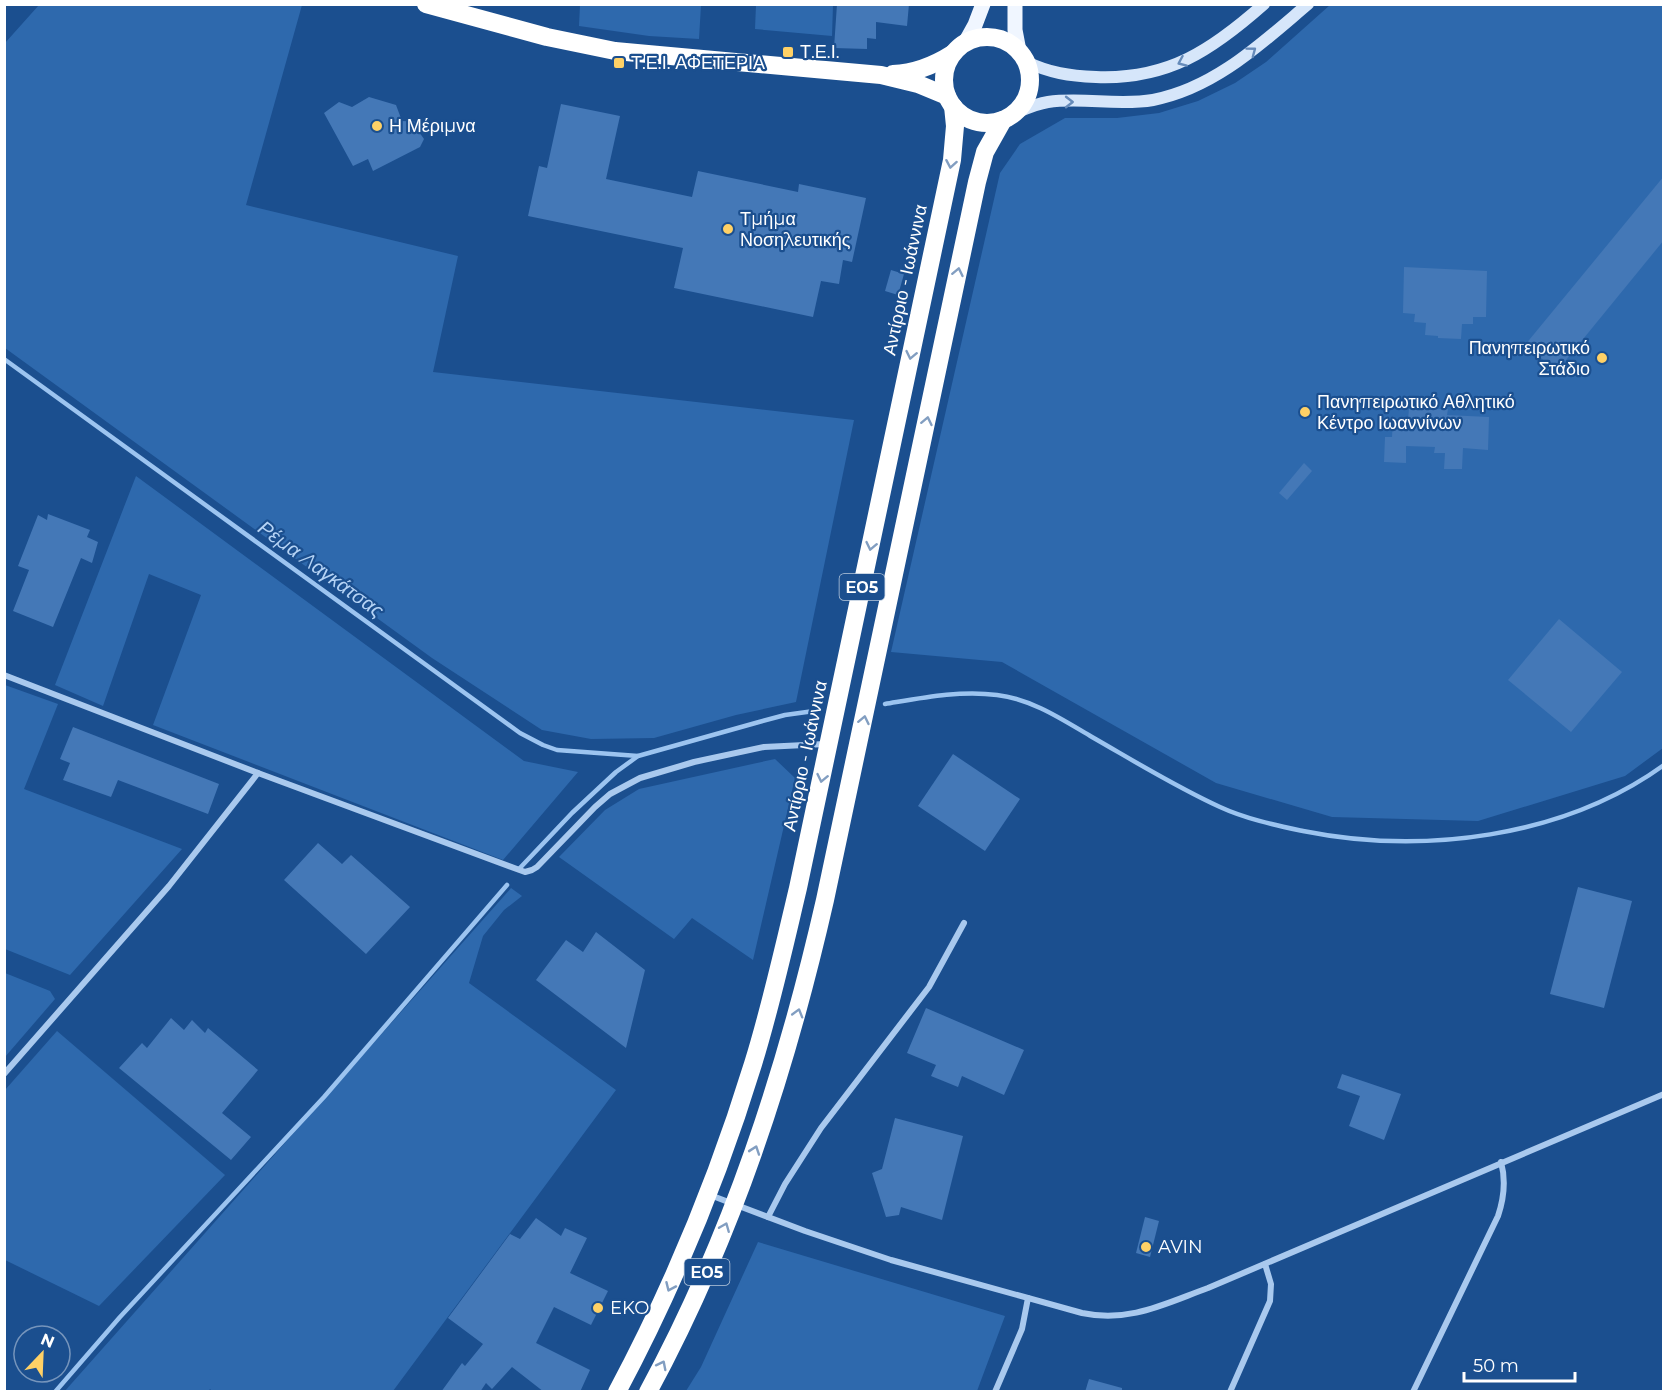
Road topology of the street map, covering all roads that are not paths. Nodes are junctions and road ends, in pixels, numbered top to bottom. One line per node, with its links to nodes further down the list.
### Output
1 (426, 4): 8 (highway)
2 (983, 4): 6 (main road, ΕΟ5)
3 (1015, 4): 7 (main road, ΕΟ5)
4 (1264, 4): 7 (main road, one-way to 7)
5 (1308, 4): 10 (main road, one-way to 5)
6 (959, 49): 7 (highway); 8 (highway); 9 (highway, ΕΟ5)
7 (1022, 56): 10 (highway, ΕΟ5)
8 (881, 75): 9 (highway)
9 (950, 101): 10 (highway); 12 (highway, Αντίρριο - Ιωάννινα / ΕΟ5, one-way to 12)
10 (1008, 117): 19 (highway, ΕΟ5, one-way to 10)
11 (4, 675): 13 (street)
12 (829, 744): 13 (street); 18 (highway, Αντίρριο - Ιωάννινα / ΕΟ5, one-way to 18)
13 (258, 773): 15 (street)
14 (964, 923): 20 (street)
15 (4, 1074)
16 (1664, 1094): 17 (street)
17 (1501, 1162): 21 (street); 27 (street)
18 (708, 1194): 19 (street); 23 (highway, Αντίρριο - Ιωάννινα / ΕΟ5, one-way to 23)
19 (734, 1204): 20 (street); 24 (highway, ΕΟ5, one-way to 19)
20 (768, 1217): 22 (street)
21 (1265, 1263): 22 (street); 26 (street)
22 (1028, 1298): 25 (street)
23 (617, 1392)
24 (648, 1392)
25 (995, 1392)
26 (1230, 1392)
27 (1413, 1392)

